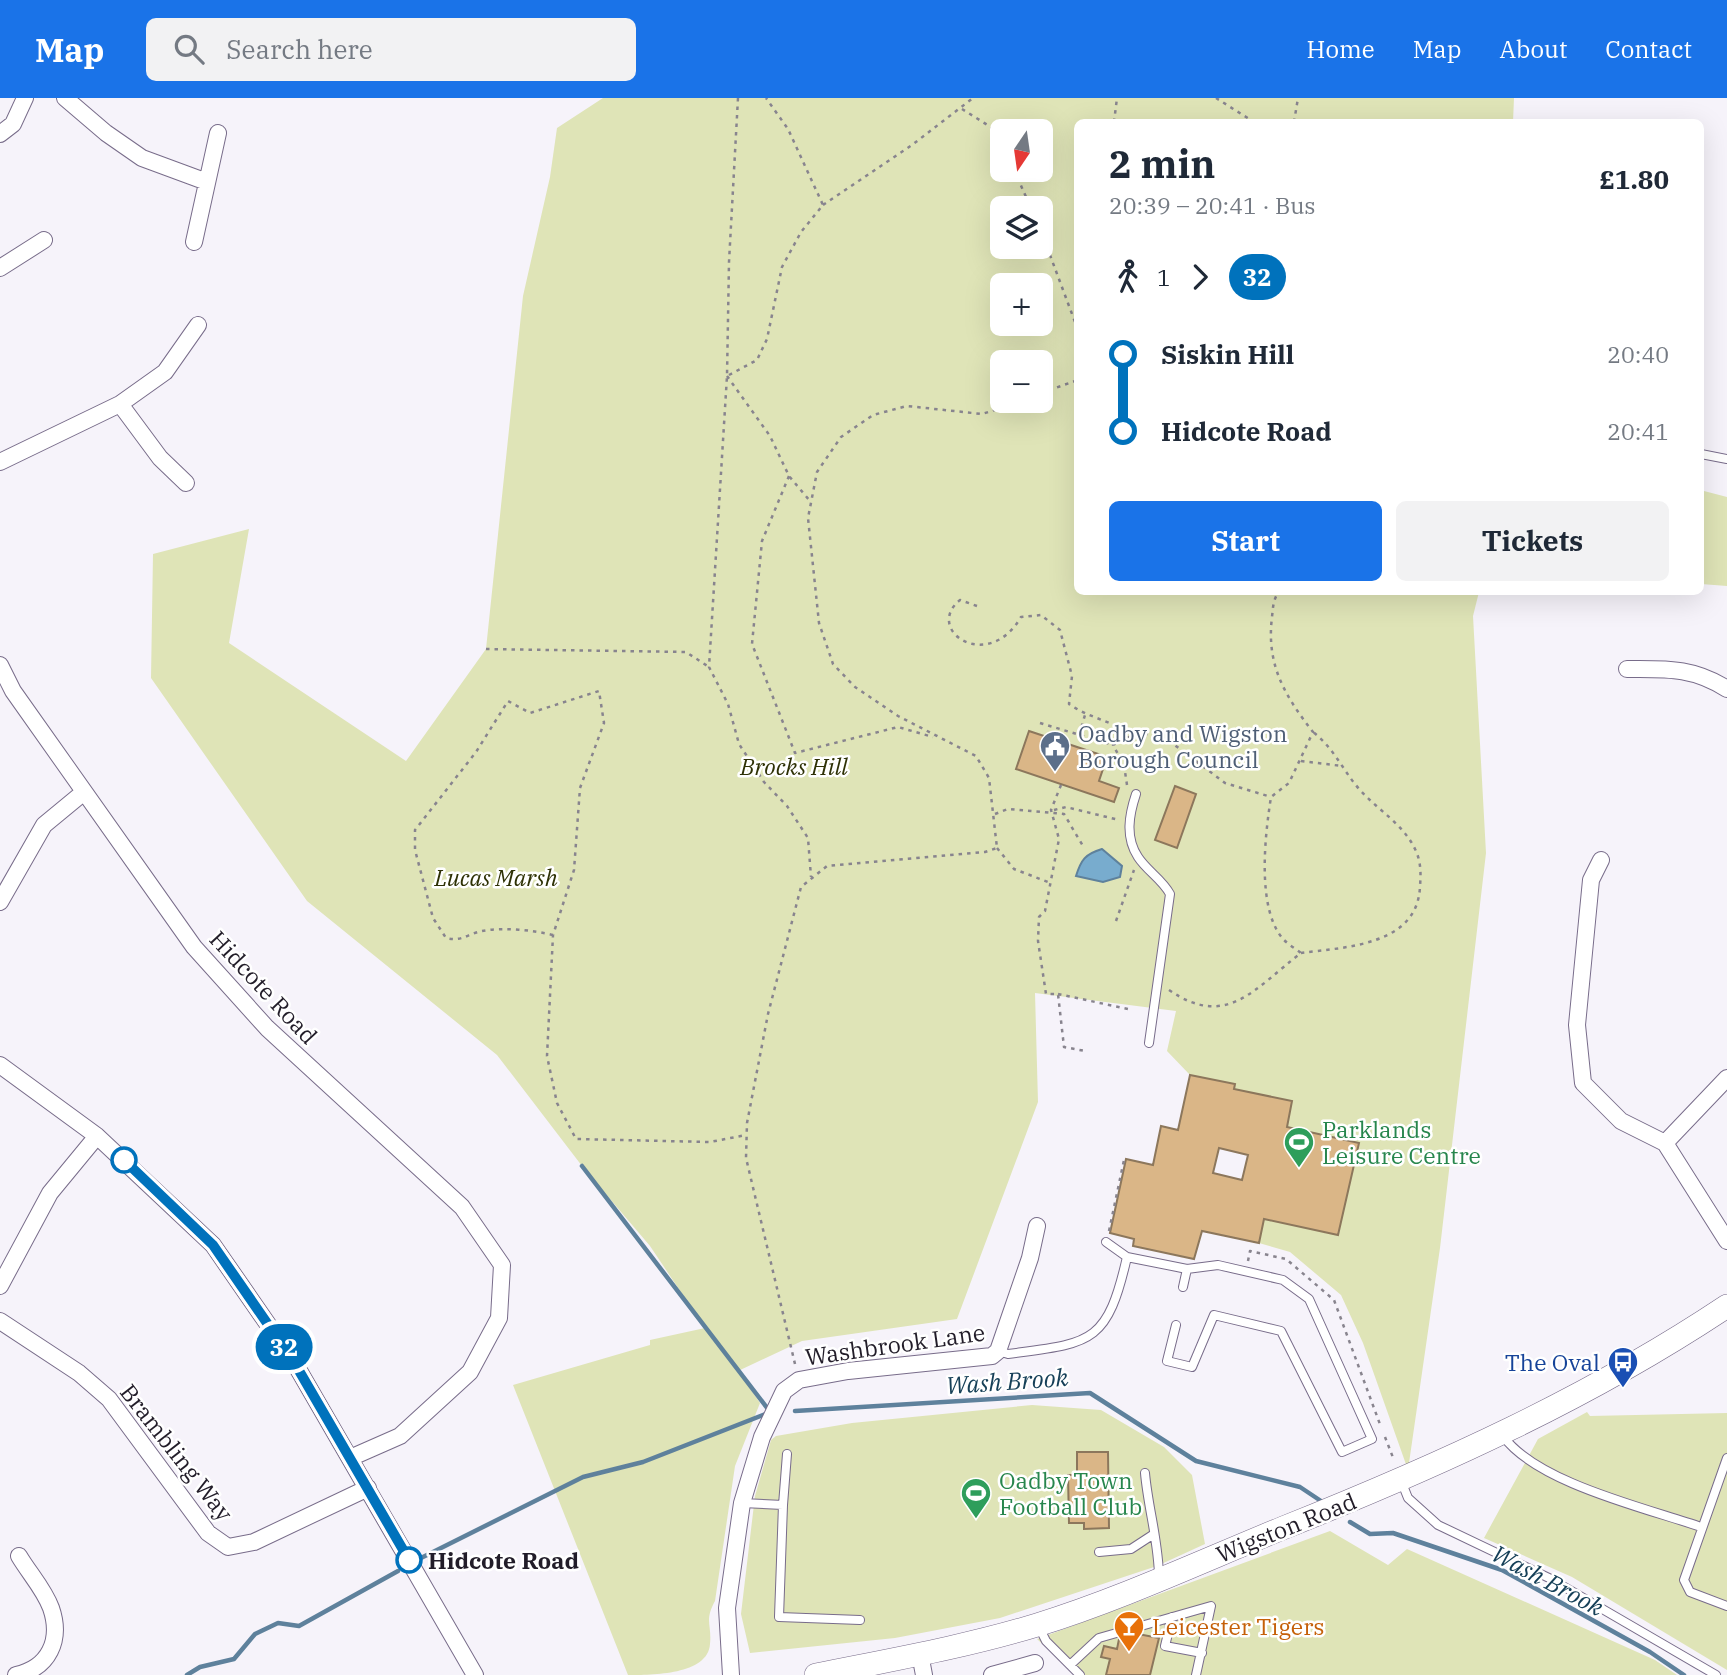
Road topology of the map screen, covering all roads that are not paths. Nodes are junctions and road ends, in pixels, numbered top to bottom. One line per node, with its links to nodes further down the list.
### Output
1 (25, 98): 4 (street)
2 (65, 98): 5 (street)
3 (218, 132): 5 (street)
4 (0, 134)
5 (207, 182): 7 (street)
6 (44, 240): 8 (street)
7 (194, 242)
8 (0, 268)
9 (198, 325): 10 (street)
10 (120, 404): 13 (street); 14 (street)
11 (1704, 455): 12 (lane)
12 (1727, 459)
13 (0, 462)
14 (186, 483)
15 (0, 665): 18 (street, Hidcote Road)
16 (1627, 669): 17 (street)
17 (1727, 689)
18 (85, 792): 21 (street); 40 (street, Hidcote Road)
19 (1136, 794): 22 (lane)
20 (1601, 860): 26 (street)
21 (0, 902)
22 (1149, 1042)
23 (0, 1065): 25 (street)
24 (1727, 1078): 26 (street)
25 (97, 1136): 32 (street); 40 (street)
26 (1665, 1143): 28 (street)
27 (1037, 1226): 37 (street)
28 (1727, 1241)
29 (1106, 1242): 30 (lane)
30 (1127, 1257): 31 (lane); 37 (lane, Washbrook Lane)
31 (1186, 1269): 33 (lane); 36 (lane)
32 (0, 1286)
33 (1183, 1287)
34 (1727, 1306): 38 (main road, Wigston Road)
35 (0, 1321): 44 (street, Brambling Way)
36 (1176, 1325)
37 (998, 1351): 45 (street, Washbrook Lane)
38 (1501, 1434): 43 (main road, Wigston Road); 47 (lane)
39 (787, 1454): 46 (lane)
40 (350, 1458): 44 (street)
41 (1727, 1458): 47 (lane)
42 (1145, 1473): 48 (lane)
43 (1401, 1480): 51 (main road, Wigston Road); 67 (lane)
44 (368, 1488): 61 (street)
45 (742, 1503): 46 (lane); 62 (street, Washbrook Lane)
46 (783, 1505): 54 (lane)
47 (1701, 1527): 52 (lane)
48 (1154, 1534): 49 (lane); 51 (lane)
49 (1099, 1552)
50 (19, 1556): 60 (street)
51 (1158, 1578): 55 (main road, Wigston Road)
52 (1727, 1606)
53 (1172, 1617): 56 (lane); 56 (lane); 59 (lane)
54 (860, 1620)
55 (1038, 1625): 58 (main road, Wigston Road); 59 (lane)
56 (1202, 1653): 66 (lane)
57 (1035, 1663): 64 (street)
58 (922, 1665): 63 (main road, Wigston Road)
59 (1070, 1665): 65 (lane)
60 (16, 1675)
61 (475, 1675)
62 (731, 1675)
63 (816, 1675)
64 (992, 1675)
65 (1080, 1675)
66 (1196, 1675)
67 (1716, 1675)

